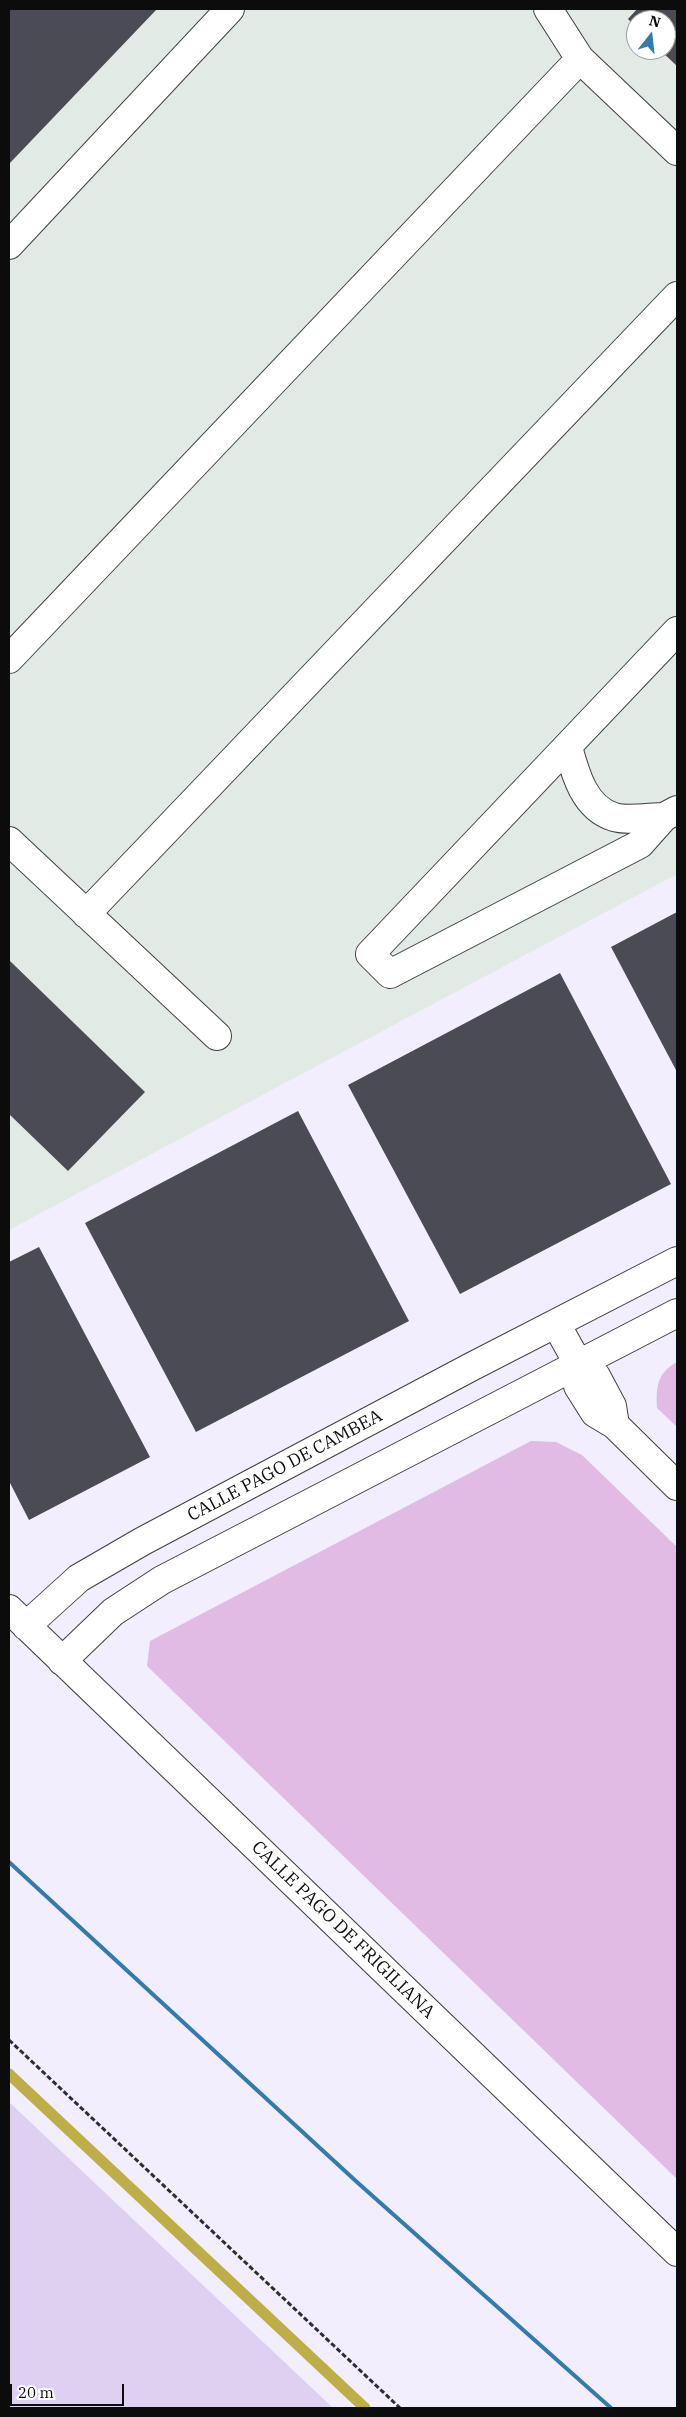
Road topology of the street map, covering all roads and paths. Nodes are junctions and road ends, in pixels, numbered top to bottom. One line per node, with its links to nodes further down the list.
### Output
1 (230, 9): 5 (street)
2 (548, 9): 3 (street)
3 (580, 59): 4 (street); 8 (street)
4 (677, 151)
5 (11, 237)
6 (677, 296): 12 (street)
7 (677, 631): 9 (street)
8 (9, 659)
9 (568, 746): 10 (street); 10 (street)
10 (671, 813)
11 (9, 841): 12 (street)
12 (86, 914): 13 (street)
13 (217, 1036)
14 (677, 1261): 16 (street, CALLE PAGO DE CAMBEA)
15 (677, 1313): 17 (street)
16 (556, 1324): 17 (street); 19 (street, CALLE PAGO DE CAMBEA)
17 (579, 1365): 18 (street); 20 (street)
18 (677, 1486)
19 (17, 1617): 20 (street, CALLE PAGO DE FRIGILIANA)
20 (62, 1661): 22 (street, CALLE PAGO DE FRIGILIANA)
21 (9, 2040): 23 (path)
22 (677, 2252)
23 (400, 2408)

